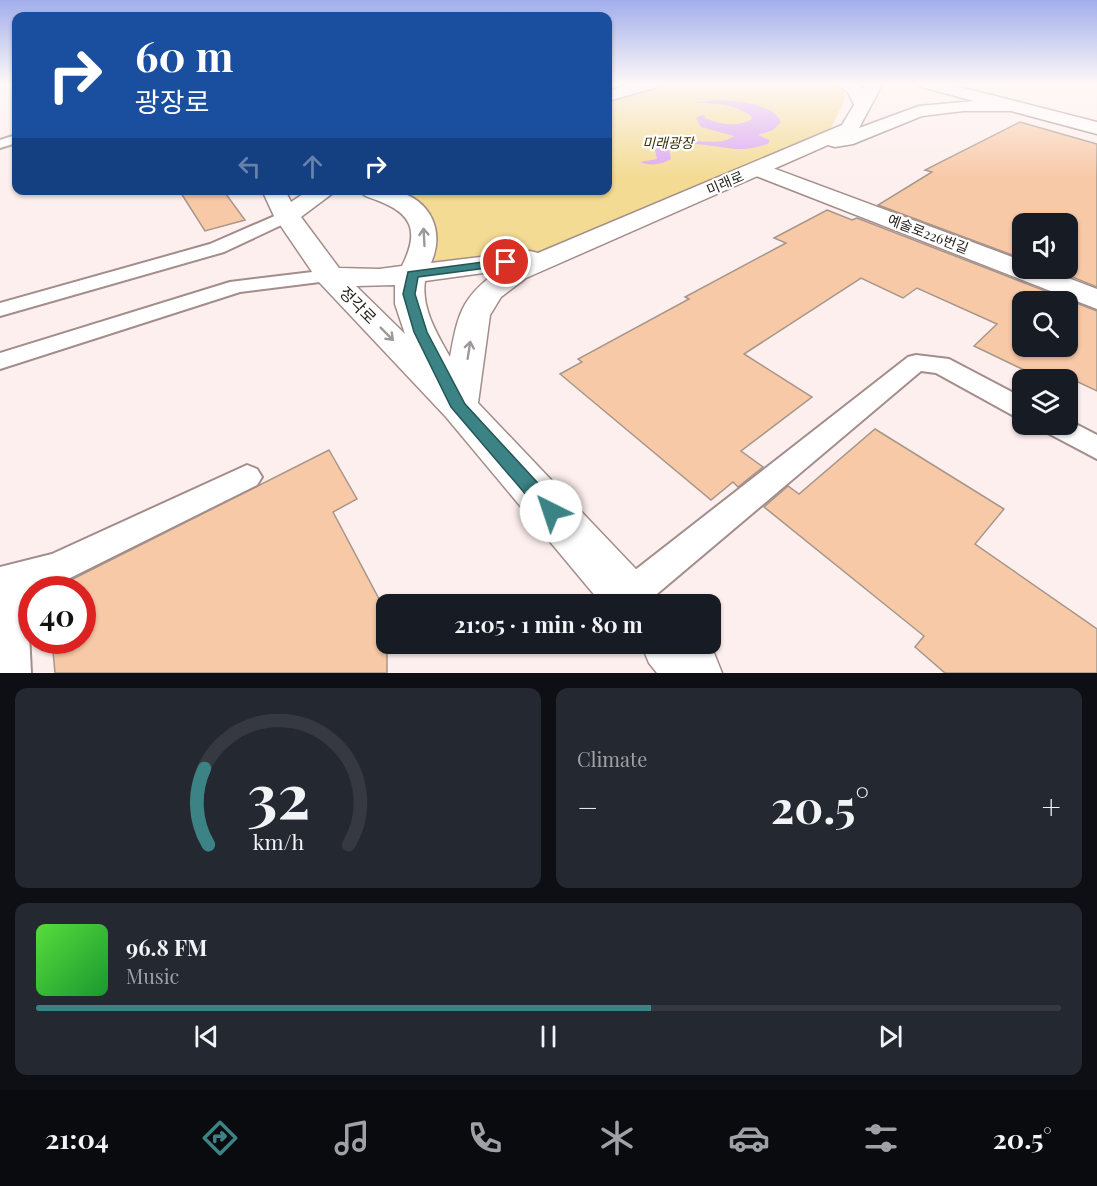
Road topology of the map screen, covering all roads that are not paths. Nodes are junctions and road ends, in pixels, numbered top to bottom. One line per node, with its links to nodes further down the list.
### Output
1 (858, 114): 5 (street, 미래로)
2 (910, 114): 5 (street)
3 (1042, 114): 4 (street)
4 (1094, 125)
5 (824, 142): 6 (street, 미래로)
6 (759, 169): 10 (street, 미래로); 13 (street, 예술로226번길)
7 (308, 195): 9 (street)
8 (387, 195): 11 (street, 정각로, one-way to 8)
9 (279, 203): 12 (street, 정각로); 14 (lane)
10 (551, 256): 11 (street); 17 (street, one-way to 10)
11 (412, 274): 12 (street); 17 (street, 정각로)
12 (329, 276): 15 (lane); 17 (street, 정각로, one-way to 17)
13 (1097, 300)
14 (0, 310)
15 (0, 361)
16 (1012, 402): 23 (lane)
17 (459, 407): 22 (street, 정각로)
18 (1073, 435): 19 (lane)
19 (1097, 448)
20 (247, 477): 21 (lane)
21 (4, 582): 25 (lane)
22 (625, 594)
23 (639, 594)
24 (677, 654): 26 (street)
25 (12, 673)
26 (693, 673)

